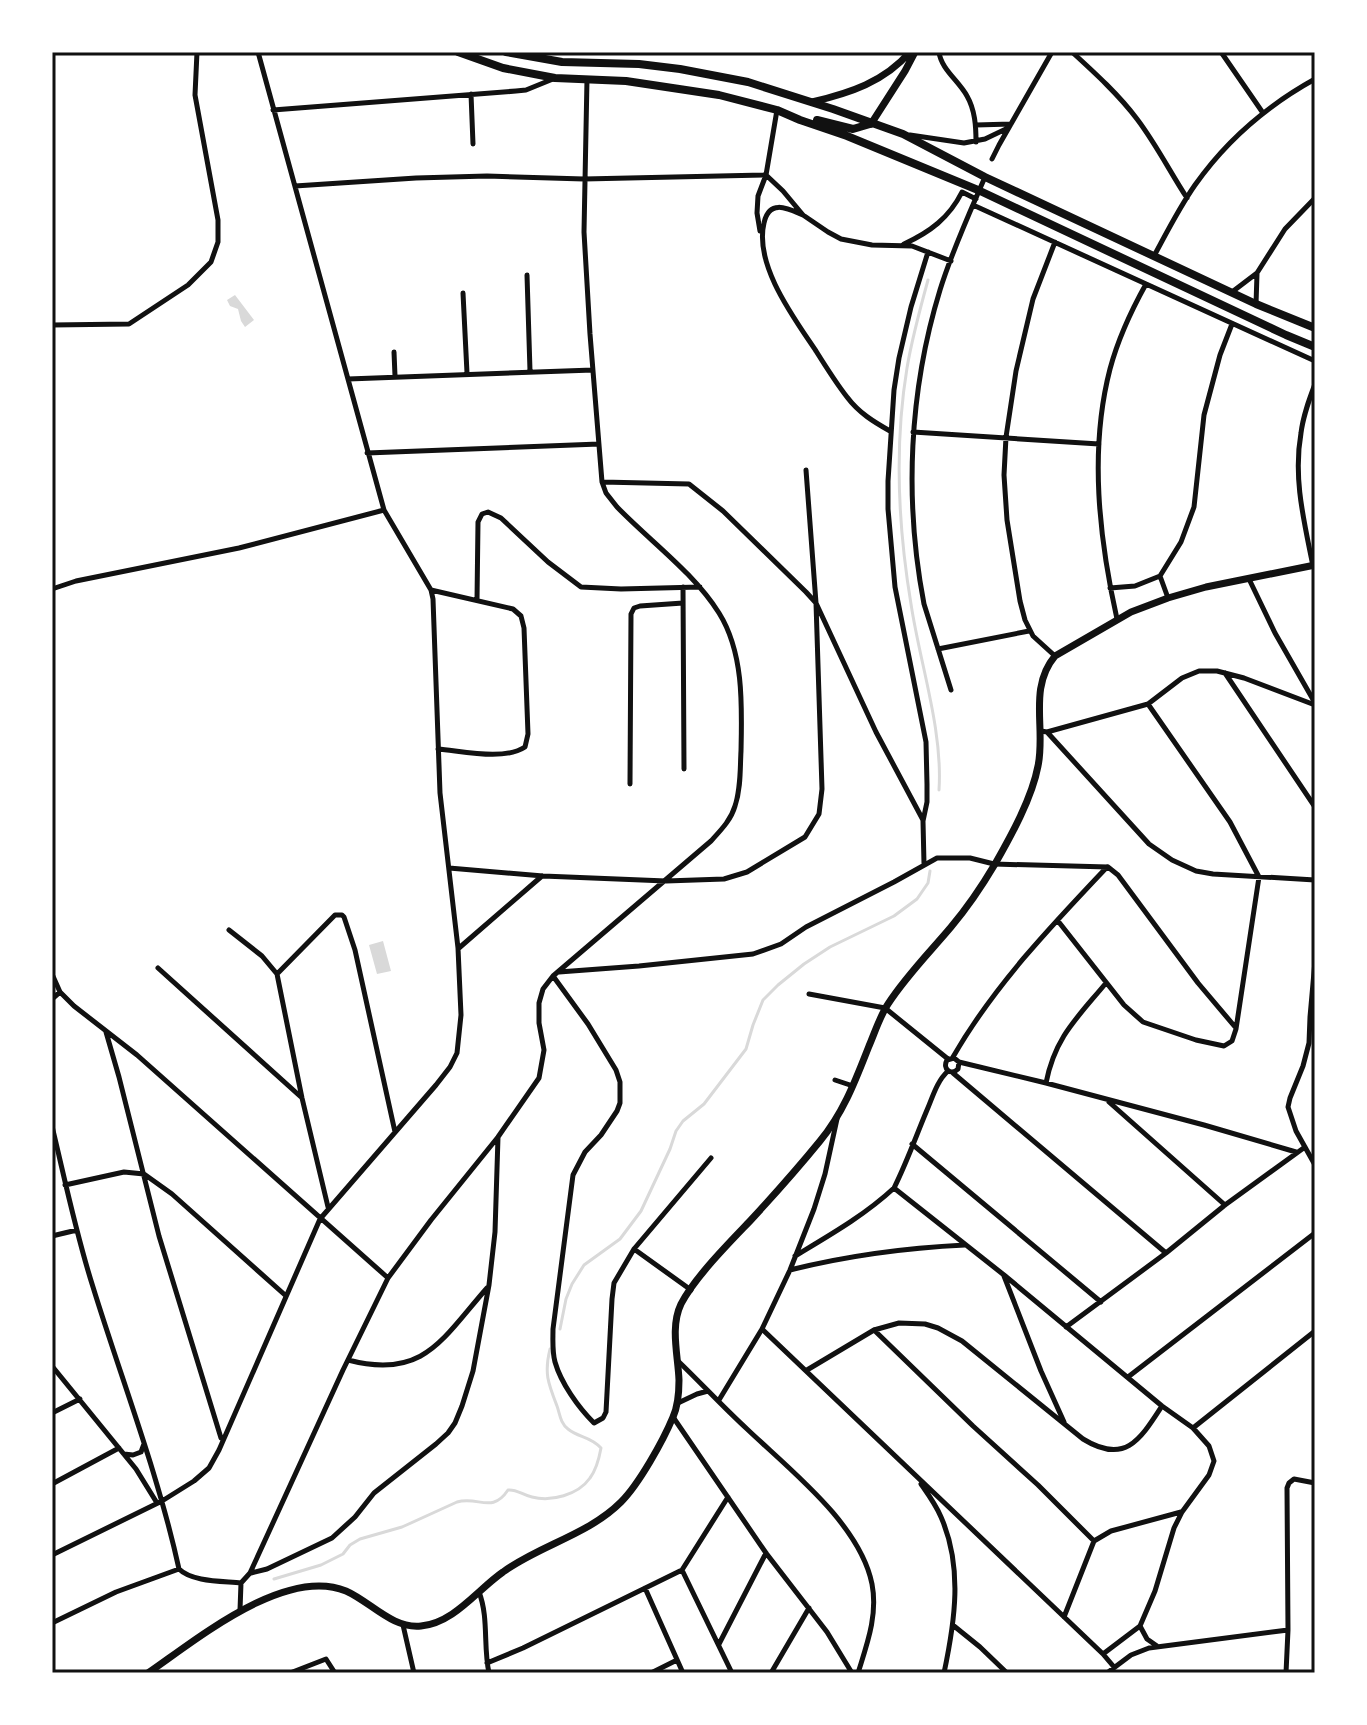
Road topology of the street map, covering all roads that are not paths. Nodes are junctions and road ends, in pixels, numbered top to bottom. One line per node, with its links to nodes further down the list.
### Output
1 (197, 52): 46 (street)
2 (258, 52): 15 (street)
3 (458, 52): 10 (main road)
4 (506, 52): 14 (main road)
5 (913, 52): 14 (street); 18 (street)
6 (938, 52): 19 (street)
7 (1052, 52): 20 (street)
8 (1072, 52): 30 (street)
9 (1221, 52): 17 (street)
10 (555, 78): 11 (main road); 13 (street)
11 (587, 79): 16 (main road); 27 (street)
12 (1315, 79): 17 (street)
13 (471, 94): 15 (street); 23 (street)
14 (812, 102): 18 (main road)
15 (273, 110): 28 (street)
16 (777, 110): 18 (main road); 25 (street); 29 (main road)
17 (1263, 113): 30 (street)
18 (871, 124): 21 (main road)
19 (976, 125): 20 (street); 22 (street)
20 (1010, 126): 22 (street); 24 (street)
21 (903, 134): 22 (street); 26 (main road)
22 (976, 142)
23 (473, 144)
24 (992, 159)
25 (766, 175): 27 (street); 32 (street); 33 (street)
26 (985, 177): 29 (street); 37 (main road)
27 (584, 179): 28 (street); 51 (street)
28 (295, 186): 55 (street)
29 (976, 198): 34 (street); 35 (street); 38 (street); 48 (main road)
30 (1187, 198): 37 (street)
31 (1315, 198): 39 (street)
32 (803, 215): 33 (street); 35 (street)
33 (761, 240): 57 (street)
34 (1055, 242): 41 (street); 59 (street)
35 (904, 244): 36 (street)
36 (928, 252): 38 (street); 57 (street)
37 (1154, 256): 43 (main road)
38 (951, 261): 58 (street)
39 (1257, 273): 43 (street); 44 (street)
40 (527, 275): 52 (street)
41 (1146, 284): 45 (street); 61 (street)
42 (463, 293): 53 (street)
43 (1231, 293): 44 (main road)
44 (1256, 304): 47 (main road)
45 (1232, 324): 50 (street); 67 (street)
46 (52, 325)
47 (1315, 328)
48 (1315, 347)
49 (394, 352): 54 (street)
50 (1315, 361)
51 (593, 370): 52 (street); 60 (street)
52 (530, 371): 53 (street)
53 (467, 373): 54 (street)
54 (395, 376): 55 (street)
55 (348, 379): 62 (street)
56 (1315, 384): 66 (street)
57 (890, 431): 91 (street)
58 (913, 432): 59 (street); 80 (street)
59 (1006, 437): 61 (street); 79 (street)
60 (599, 444): 62 (street); 64 (street)
61 (1099, 444): 71 (street)
62 (367, 453): 65 (street)
63 (806, 470): 77 (street)
64 (602, 482): 70 (street); 77 (street)
65 (384, 510): 72 (street); 73 (street)
66 (1314, 565): 68 (street)
67 (1160, 576): 71 (street); 74 (street)
68 (1249, 579): 74 (street); 85 (street)
69 (683, 587): 70 (street); 75 (street); 76 (street)
70 (700, 587): 99 (street)
71 (1110, 588): 78 (street)
72 (52, 589)
73 (431, 590): 75 (street); 87 (street)
74 (1168, 598): 78 (street)
75 (477, 600): 87 (street)
76 (683, 603): 88 (street); 89 (street)
77 (816, 603): 91 (street); 99 (street)
78 (1117, 619): 81 (street)
79 (1029, 631): 80 (street); 81 (street)
80 (938, 649): 83 (street)
81 (1055, 656): 86 (street)
82 (1224, 672): 84 (street); 85 (street); 90 (street)
83 (951, 690)
84 (1148, 704): 86 (street); 97 (street)
85 (1315, 704)
86 (1044, 732): 93 (street); 97 (street)
87 (438, 749): 95 (street)
88 (684, 769)
89 (630, 784)
90 (1315, 807)
91 (923, 821): 92 (street)
92 (924, 864): 93 (street); 107 (street)
93 (994, 864): 94 (street); 112 (street)
94 (1108, 867): 100 (street); 113 (street)
95 (449, 868): 96 (street); 102 (street)
96 (543, 876): 99 (street); 102 (street)
97 (1259, 877): 98 (street); 113 (street)
98 (1315, 880)
99 (666, 881): 107 (street)
100 (1058, 921): 108 (street); 115 (street)
101 (229, 930): 106 (street)
102 (458, 948): 125 (street)
103 (1315, 961): 128 (street)
104 (158, 968): 121 (street)
105 (52, 974): 109 (street)
106 (277, 974): 121 (street); 125 (street)
107 (555, 974): 126 (street); 142 (street)
108 (1106, 983): 113 (street); 119 (street)
109 (60, 992): 111 (street); 114 (street)
110 (809, 994): 112 (street)
111 (52, 999)
112 (885, 1008): 115 (street); 120 (street)
113 (1236, 1029)
114 (105, 1032): 132 (street); 137 (street)
115 (950, 1058): 116 (street); 117 (street)
116 (959, 1062): 117 (street); 119 (street)
117 (950, 1071): 127 (street); 143 (street)
118 (835, 1080): 120 (street)
119 (1046, 1083): 122 (street)
120 (853, 1087): 123 (street)
121 (302, 1098): 136 (street)
122 (1108, 1101): 129 (street); 135 (street)
123 (837, 1118): 144 (street); 149 (street)
124 (52, 1126): 133 (street)
125 (395, 1133): 136 (street)
126 (498, 1137): 147 (street); 148 (street)
127 (912, 1144): 134 (street); 151 (street)
128 (1305, 1147): 129 (street); 131 (street)
129 (1296, 1152): 135 (street)
130 (711, 1158): 142 (street)
131 (1315, 1165)
132 (144, 1174): 133 (street); 150 (street); 172 (street)
133 (65, 1185): 138 (street)
134 (894, 1188): 141 (street); 144 (street)
135 (1225, 1205): 143 (street)
136 (328, 1208): 137 (street)
137 (320, 1219): 147 (street); 150 (street)
138 (77, 1230): 140 (street); 173 (street)
139 (1315, 1233): 162 (street)
140 (52, 1236)
141 (966, 1245): 145 (street); 146 (street)
142 (634, 1249): 149 (street)
143 (1166, 1253): 151 (street)
144 (795, 1256): 145 (street)
145 (790, 1270): 153 (street)
146 (1004, 1275): 152 (street); 170 (street)
147 (388, 1278): 156 (street)
148 (489, 1285): 156 (street); 186 (street)
149 (691, 1290): 157 (street)
150 (285, 1295): 172 (street)
151 (1101, 1302): 152 (street)
152 (1066, 1327): 162 (street)
153 (762, 1329): 159 (street); 165 (street)
154 (874, 1330): 159 (street); 170 (street); 181 (street)
155 (1315, 1331): 171 (street)
156 (348, 1360): 186 (street)
157 (677, 1361): 160 (street); 161 (street)
158 (52, 1366): 164 (street)
159 (807, 1370): 175 (street)
160 (679, 1375): 161 (street); 166 (street)
161 (694, 1377): 163 (street)
162 (1128, 1377): 167 (street)
163 (708, 1391): 165 (street); 166 (street)
164 (80, 1399): 168 (street); 174 (street)
165 (719, 1400): 204 (street)
166 (677, 1403): 169 (street)
167 (1162, 1406): 170 (street); 171 (street)
168 (52, 1413)
169 (673, 1417): 178 (street); 189 (street)
170 (1064, 1423)
171 (1193, 1428): 180 (street)
172 (222, 1439): 179 (street)
173 (144, 1441): 174 (street); 179 (street)
174 (121, 1451): 177 (street); 179 (street)
175 (917, 1476): 192 (street); 195 (street)
176 (1315, 1483): 197 (street)
177 (52, 1484)
178 (728, 1497): 182 (street); 185 (street)
179 (159, 1502): 183 (street); 184 (street)
180 (1182, 1512): 181 (street); 196 (street)
181 (1094, 1541): 192 (street)
182 (766, 1553): 190 (street); 198 (street)
183 (52, 1555)
184 (179, 1569): 187 (street); 193 (street)
185 (682, 1570): 188 (street); 198 (street)
186 (250, 1573): 187 (street)
187 (241, 1583): 191 (street)
188 (645, 1588): 201 (street); 202 (street)
189 (479, 1591): 194 (street); 202 (street)
190 (809, 1608): 204 (street); 213 (street)
191 (240, 1610): 194 (street); 205 (street)
192 (1064, 1617): 200 (street)
193 (52, 1623)
194 (403, 1625): 208 (street)
195 (954, 1626): 214 (street); 215 (street)
196 (1140, 1626): 199 (street); 200 (street)
197 (1288, 1630): 199 (street); 217 (street)
198 (719, 1644): 212 (street)
199 (1157, 1646): 203 (street)
200 (1103, 1654): 203 (street)
201 (677, 1660): 210 (street); 211 (street)
202 (487, 1663): 209 (street)
203 (1114, 1667): 216 (street)
204 (852, 1672)
205 (148, 1673)
206 (290, 1673): 207 (street)
207 (335, 1673)
208 (414, 1673)
209 (489, 1673)
210 (651, 1673)
211 (683, 1673)
212 (732, 1673)
213 (771, 1673)
214 (944, 1673)
215 (1007, 1673)
216 (1107, 1673)
217 (1286, 1673)

